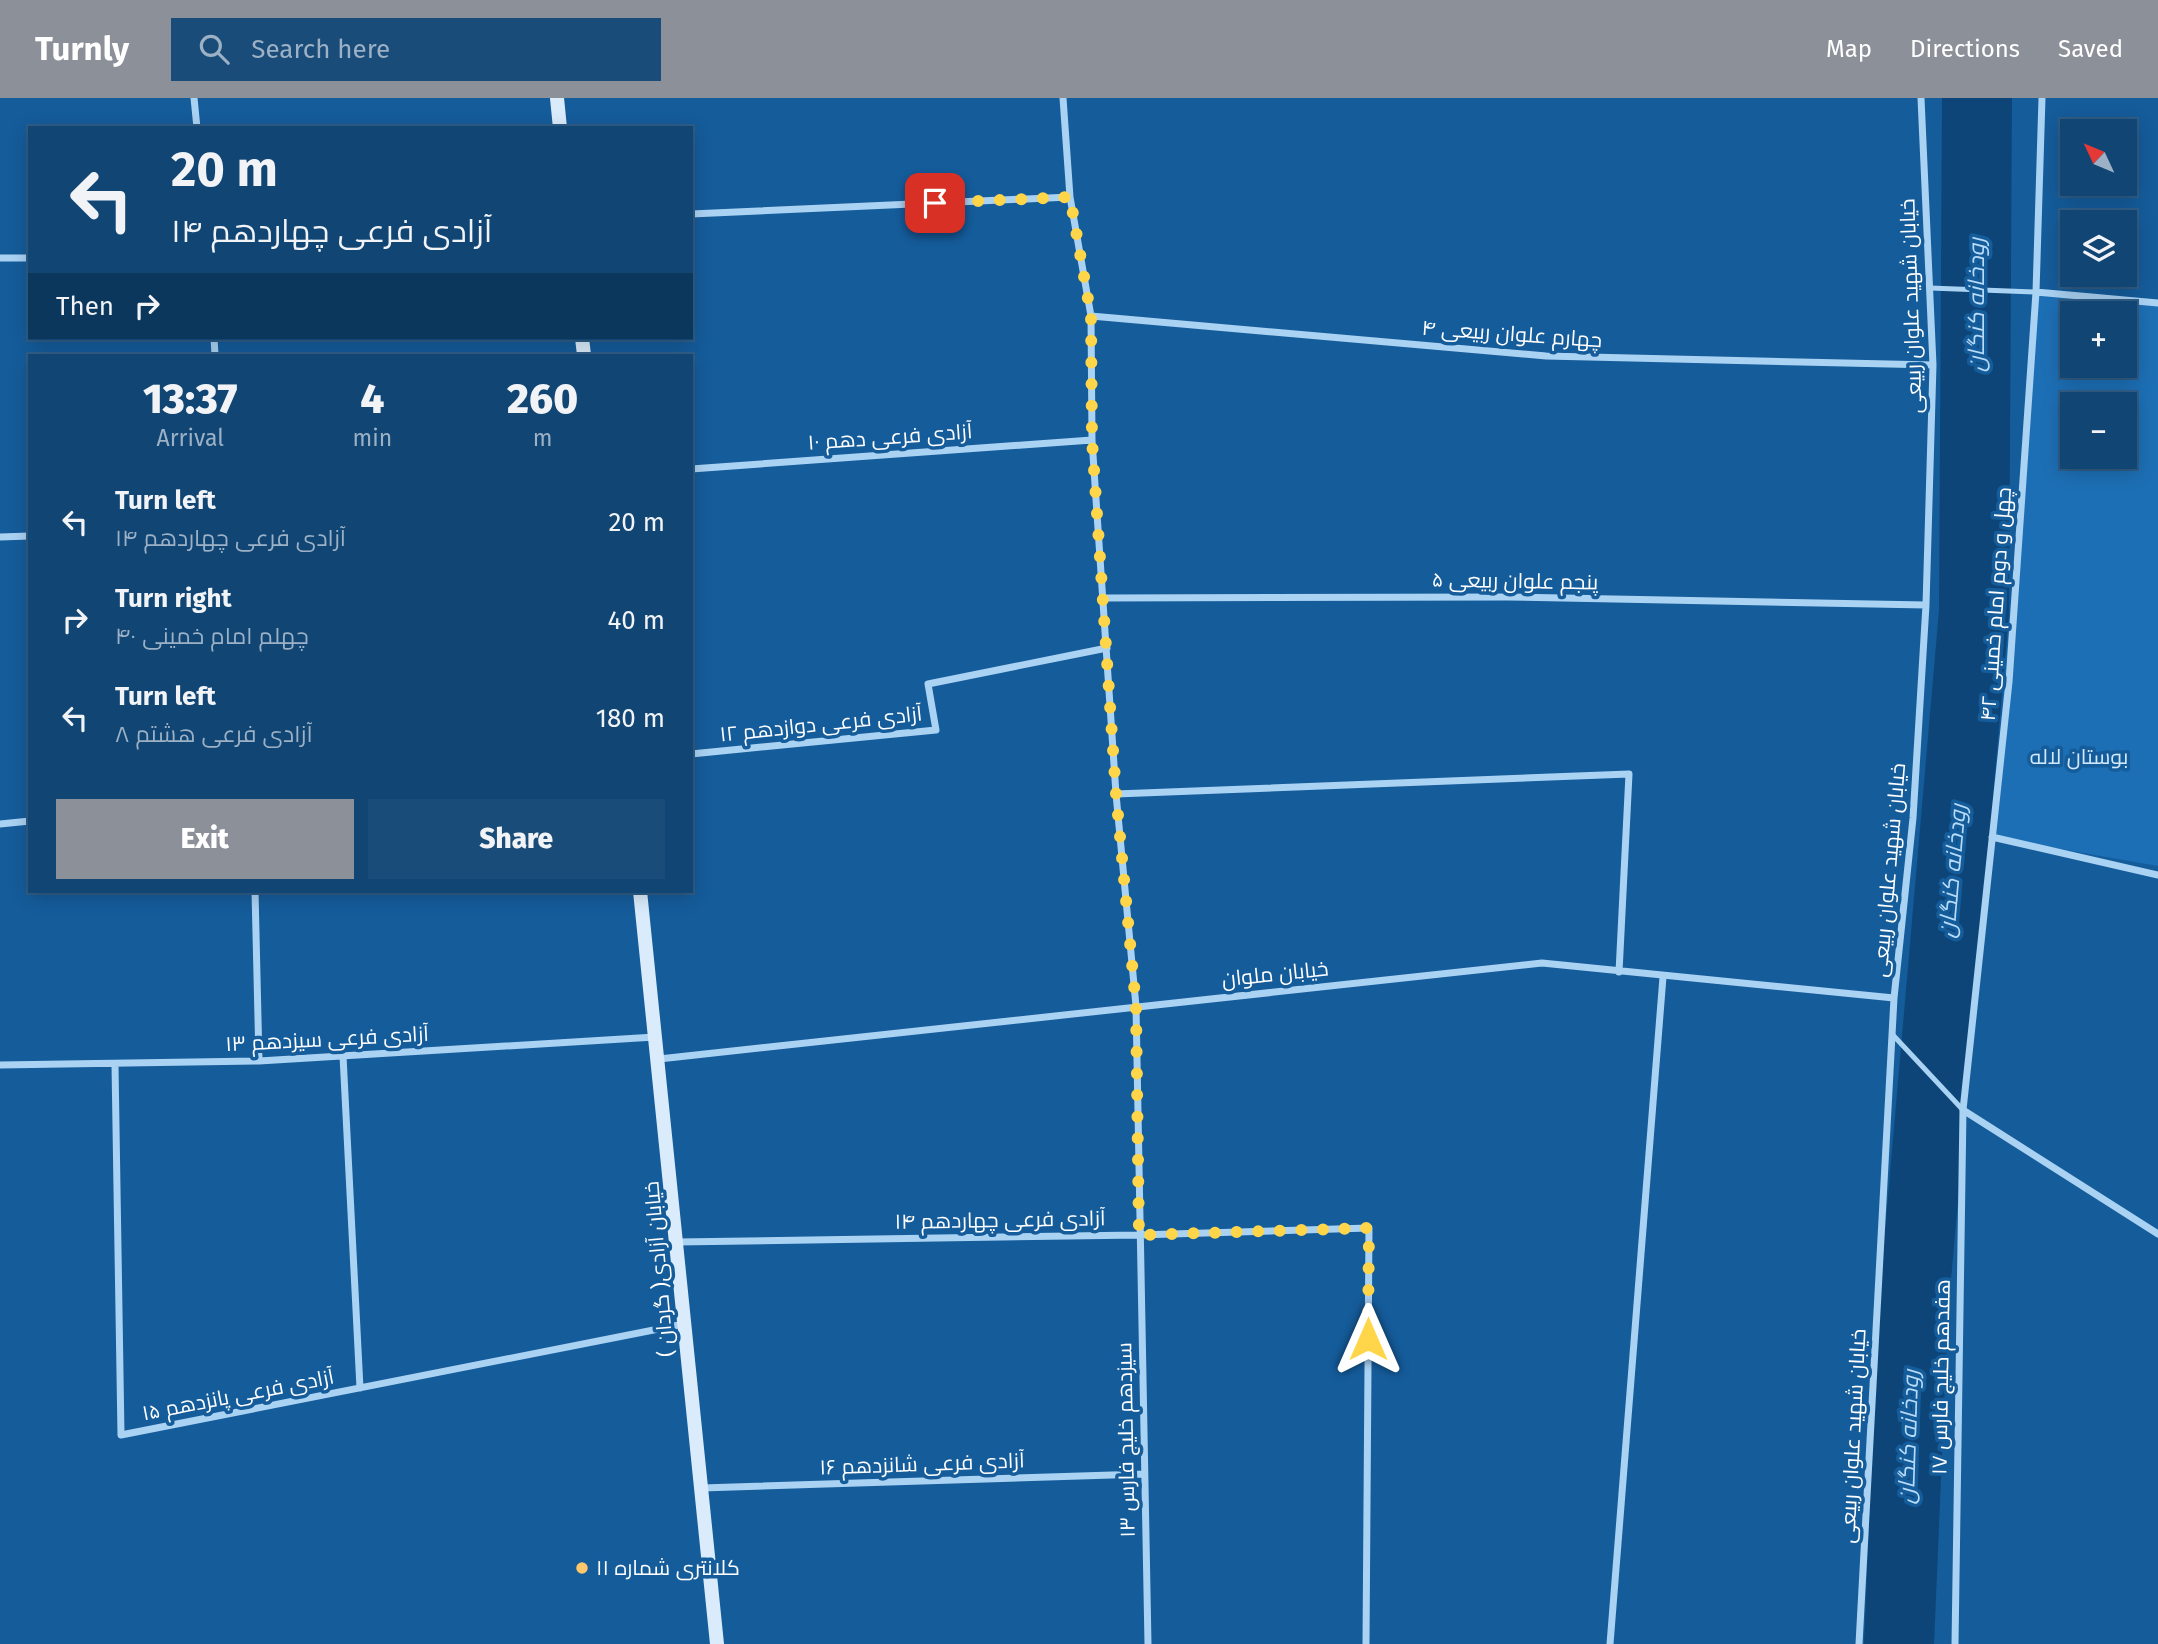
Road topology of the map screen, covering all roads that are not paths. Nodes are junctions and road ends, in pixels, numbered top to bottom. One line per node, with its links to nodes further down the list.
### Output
1 (194, 98): 6 (street)
2 (557, 98): 7 (main road)
3 (1063, 98): 8 (street, سیزدهم خلیج فارس ۱۳)
4 (1921, 98): 12 (street, خیابان شهید علوان ربیعی)
5 (2042, 98): 13 (street, چهل و دوم امام خمینی ۴۲)
6 (197, 126)
7 (560, 126)
8 (1070, 197): 9 (street); 15 (street, سیزدهم خلیج فارس ۱۳)
9 (693, 214)
10 (28, 257): 11 (street)
11 (0, 258)
12 (1930, 288): 13 (lane); 16 (street, خیابان شهید علوان ربیعی)
13 (2036, 292): 14 (street); 28 (street, چهل و دوم امام خمینی ۴۲)
14 (2158, 303)
15 (1091, 316): 16 (street, چهارم علوان ربیعی ۴); 17 (street, سیزدهم خلیج فارس ۱۳)
16 (1933, 365): 22 (street, خیابان شهید علوان ربیعی)
17 (1092, 440): 18 (street, آزادی فرعی دهم ۱۰); 21 (street, سیزدهم خلیج فارس ۱۳)
18 (693, 469)
19 (28, 536): 20 (street)
20 (0, 537)
21 (1103, 598): 22 (street, پنجم علوان ربیعی ۵); 23 (street, سیزدهم خلیج فارس ۱۳)
22 (1926, 605): 34 (street, خیابان شهید علوان ربیعی)
23 (1107, 648): 24 (street, آزادی فرعی دوازدهم ۱۲); 25 (street, سیزدهم خلیج فارس ۱۳)
24 (693, 754)
25 (1116, 794): 32 (street); 35 (street, سیزدهم خلیج فارس ۱۳)
26 (28, 821): 27 (street)
27 (0, 824)
28 (1992, 837): 29 (street); 43 (street, چهل و دوم امام خمینی ۴۲)
29 (2158, 875)
30 (255, 893): 40 (street)
31 (640, 893): 37 (main road, خیابان آزادی( گردان ))
32 (1619, 972): 33 (street, خیابان ملوان); 35 (street, خیابان ملوان)
33 (1663, 977): 34 (street, خیابان ملوان); 54 (street)
34 (1894, 998): 36 (street, خیابان شهید علوان ربیعی)
35 (1136, 1006): 39 (street, خیابان ملوان); 45 (street, سیزدهم خلیج فارس ۱۳)
36 (1892, 1034): 43 (lane); 55 (street, خیابان شهید علوان ربیعی)
37 (656, 1037): 38 (street, آزادی فرعی سیزدهم ۱۳); 39 (main road, خیابان آزادی( گردان ))
38 (343, 1056): 40 (street, آزادی فرعی سیزدهم ۱۳); 48 (street)
39 (659, 1059): 46 (main road, خیابان آزادی( گردان ))
40 (258, 1061): 42 (street, آزادی فرعی سیزدهم ۱۳)
41 (0, 1065): 42 (street, آزادی فرعی سیزدهم ۱۳)
42 (115, 1065): 48 (street, آزادی فرعی پانزدهم ۱۵)
43 (1963, 1110): 44 (street); 56 (street, هفدهم خلیج فارس ۱۷)
44 (2158, 1234)
45 (1139, 1235): 46 (street, آزادی فرعی چهاردهم ۱۴); 49 (street, سیزدهم خلیج فارس ۱۳); 53 (street, آزادی فرعی چهاردهم ۱۴)
46 (677, 1242): 47 (main road, خیابان آزادی( گردان ))
47 (685, 1324): 48 (street, آزادی فرعی پانزدهم ۱۵); 50 (main road, خیابان آزادی( گردان ))
48 (360, 1388)
49 (1144, 1474): 50 (street, آزادی فرعی شانزدهم ۱۶); 52 (street, سیزدهم خلیج فارس ۱۳)
50 (702, 1488): 51 (main road, خیابان آزادی( گردان ))
51 (717, 1644)
52 (1148, 1644)
53 (1366, 1644)
54 (1610, 1644)
55 (1859, 1644)
56 (1955, 1644)

